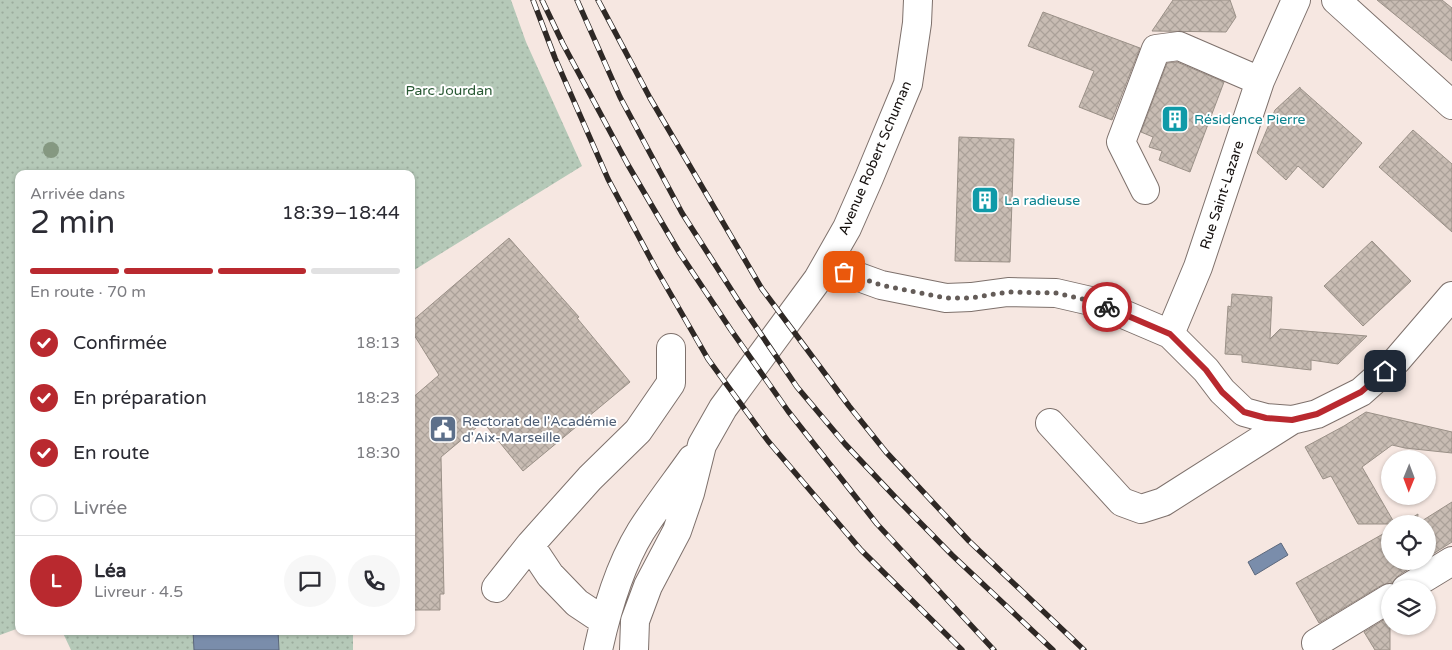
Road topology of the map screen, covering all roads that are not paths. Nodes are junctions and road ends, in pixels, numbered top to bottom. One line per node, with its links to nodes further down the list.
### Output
1 (918, 0): 7 (street, Avenue Robert Schuman)
2 (1296, 0): 4 (street, Rue Saint-Lazare)
3 (1336, 0): 5 (street)
4 (1260, 81): 6 (street); 9 (street, Rue Saint-Lazare)
5 (1452, 105)
6 (1145, 190)
7 (826, 265): 9 (street); 13 (street, Avenue Robert Schuman)
8 (1452, 296): 11 (street)
9 (1170, 334): 11 (street)
10 (671, 348): 14 (street)
11 (1292, 420): 12 (street)
12 (1050, 423)
13 (702, 445): 19 (street); 22 (street, Avenue Robert Schuman)
14 (530, 545): 17 (street); 19 (street)
15 (1452, 561): 16 (street)
16 (1421, 580)
17 (496, 588)
18 (1381, 603): 20 (street)
19 (604, 621): 21 (street)
20 (1316, 643)
21 (598, 650)
22 (634, 650)

